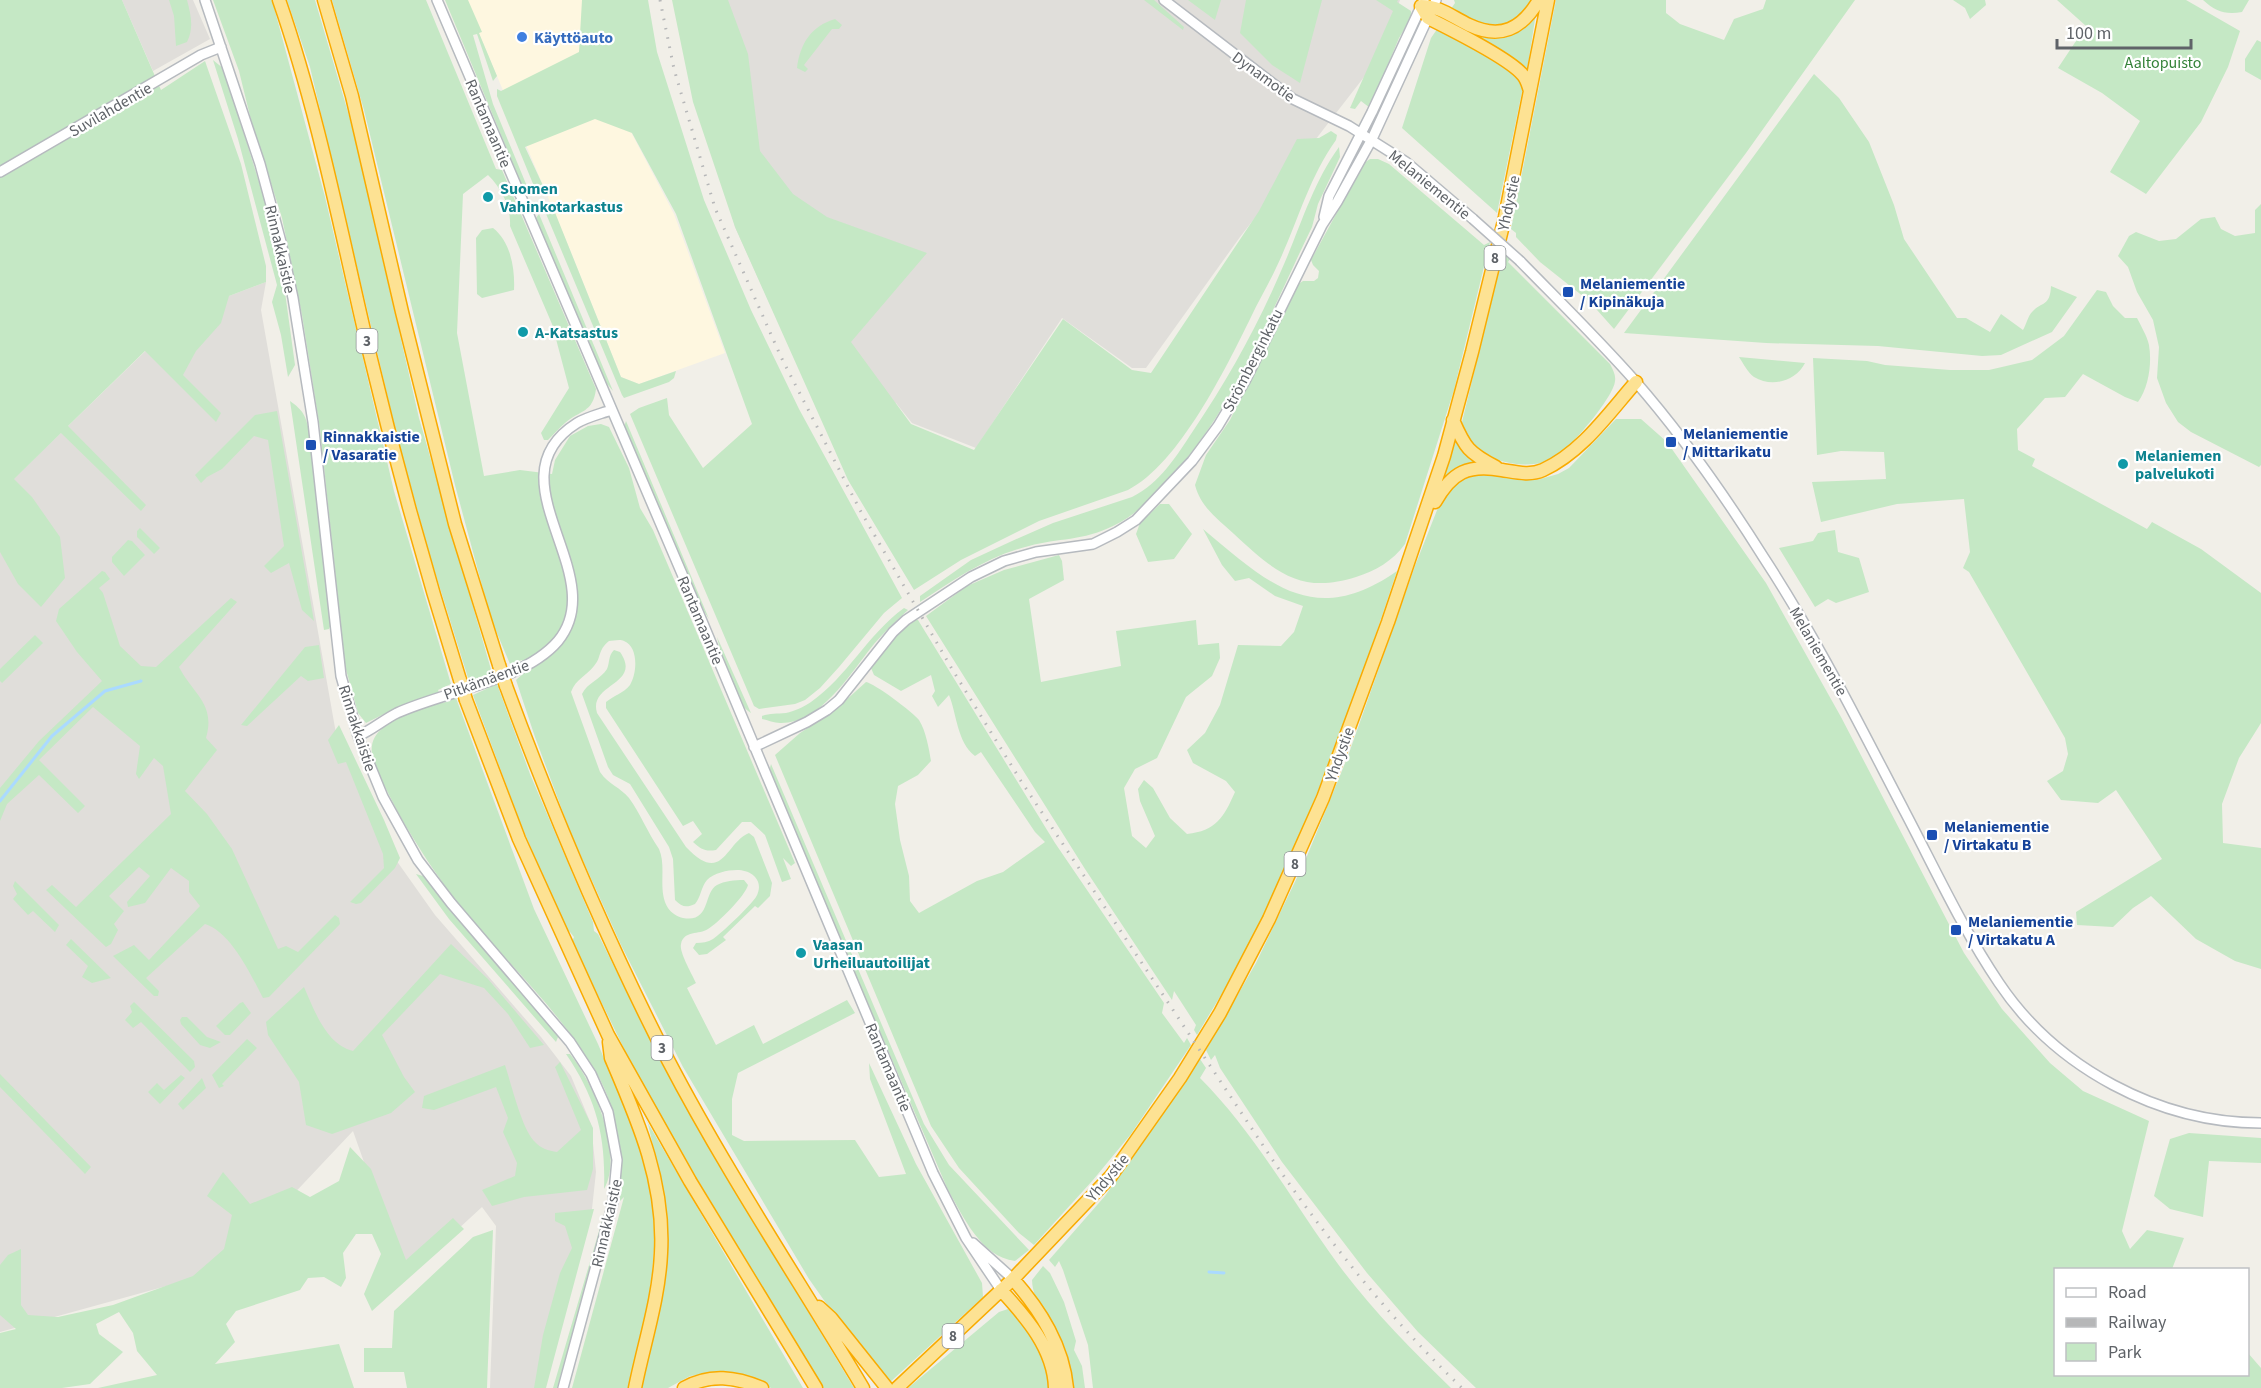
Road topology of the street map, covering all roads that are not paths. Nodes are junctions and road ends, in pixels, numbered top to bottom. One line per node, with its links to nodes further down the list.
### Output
1 (205, 0): 10 (street, Rinnakkaistie)
2 (279, 0): 23 (highway, 3, bridge)
3 (324, 0): 28 (highway, 3, bridge)
4 (437, 0): 17 (street, Rantamaantie)
5 (1164, 0): 12 (street, Dynamotie)
6 (1539, 0): 8 (highway)
7 (1548, 0): 11 (highway, Yhdystie / 8)
8 (1429, 3): 9 (highway); 12 (street, Strömberginkatu)
9 (1428, 18): 11 (highway); 13 (street, Strömberginkatu)
10 (221, 47): 14 (street, Suvilahdentie); 21 (street, Rinnakkaistie)
11 (1530, 94): 18 (highway, Yhdystie / 8)
12 (1360, 133): 13 (street, Dynamotie); 15 (street, Strömberginkatu)
13 (1372, 139): 15 (street, Strömberginkatu); 16 (street, Melaniementie, bridge)
14 (0, 172)
15 (1322, 225): 22 (street, Strömberginkatu)
16 (1636, 382): 19 (highway); 24 (street, Melaniementie)
17 (611, 410): 21 (street, Pitkämäentie); 22 (street, Rantamaantie)
18 (1453, 420): 19 (highway); 20 (highway, Yhdystie / 8)
19 (1502, 470): 20 (highway)
20 (1422, 524): 26 (highway, Yhdystie / 8)
21 (358, 736): 30 (street, Rinnakkaistie)
22 (753, 747): 25 (street, Rantamaantie)
23 (608, 1035): 31 (highway); 34 (highway, 3)
24 (2261, 1123)
25 (966, 1238): 26 (street, Rantamaantie); 27 (street, Rantamaantie)
26 (1013, 1279): 27 (highway, Yhdystie / 8); 38 (highway)
27 (1001, 1290): 29 (highway, Yhdystie / 8); 37 (highway)
28 (808, 1297): 35 (highway, 3); 36 (highway)
29 (901, 1385)
30 (563, 1388)
31 (635, 1388)
32 (684, 1388): 33 (highway)
33 (762, 1388)
34 (816, 1388)
35 (863, 1388)
36 (887, 1388)
37 (1054, 1388)
38 (1067, 1388)

